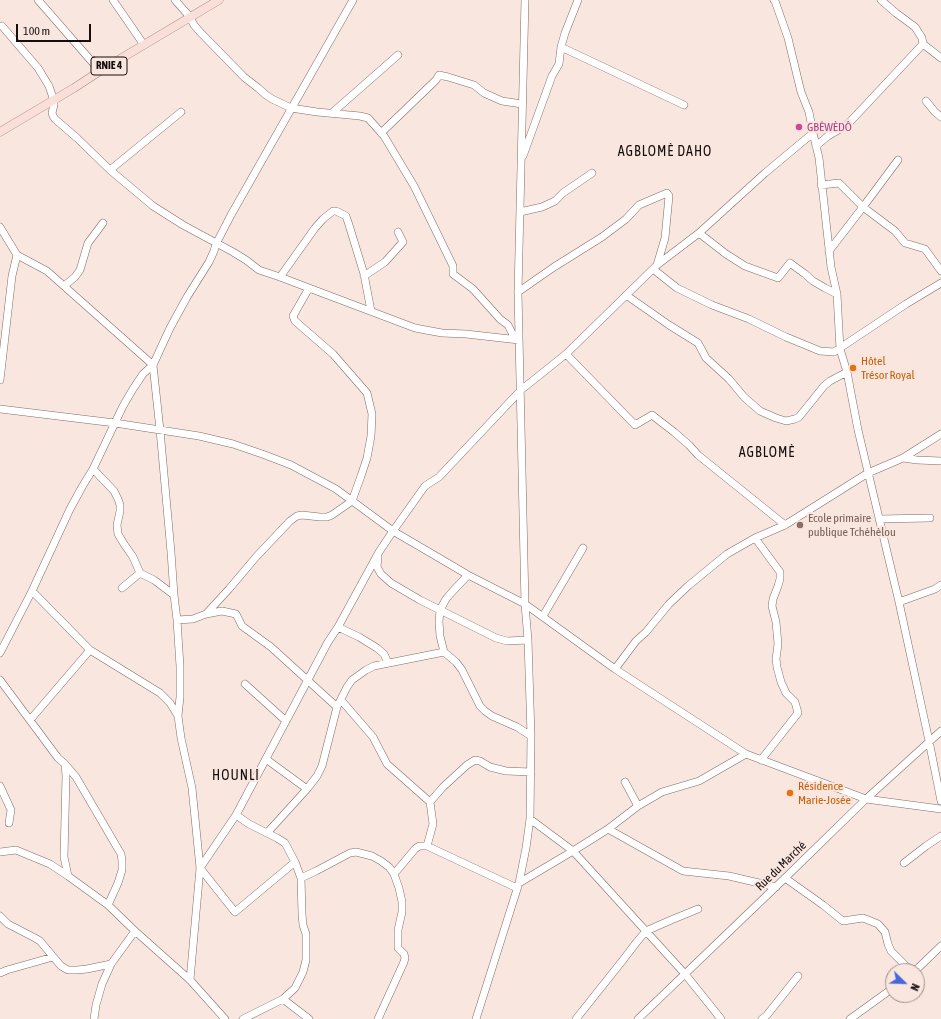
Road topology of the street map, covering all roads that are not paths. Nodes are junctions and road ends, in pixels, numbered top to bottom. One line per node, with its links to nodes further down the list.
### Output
1 (38, 0): 17 (street)
2 (113, 0): 13 (street)
3 (174, 0): 10 (street)
4 (219, 0): 10 (main road, RNIE 4)
5 (353, 0): 22 (street)
6 (525, 0): 20 (street)
7 (578, 0): 14 (street)
8 (774, 0): 28 (street)
9 (880, 0): 12 (street)
10 (190, 17): 13 (main road, RNIE 4); 22 (street)
11 (2, 26): 18 (street)
12 (923, 44): 16 (street); 29 (street)
13 (144, 45): 17 (main road, RNIE 4)
14 (561, 47): 21 (street); 31 (street)
15 (398, 55): 24 (street)
16 (941, 58)
17 (100, 71): 18 (main road, RNIE 4)
18 (54, 100): 26 (main road, RNIE 4); 32 (street)
19 (926, 102): 25 (street)
20 (522, 104): 27 (street); 31 (street)
21 (684, 105)
22 (291, 108): 24 (street); 41 (street)
23 (181, 112): 32 (street)
24 (332, 113): 27 (street)
25 (941, 117)
26 (0, 132)
27 (381, 133): 55 (street)
28 (813, 133): 29 (street); 40 (street)
29 (816, 146): 34 (street)
30 (898, 160): 35 (street)
31 (520, 162): 36 (street)
32 (110, 170): 41 (street)
33 (592, 173): 36 (street)
34 (821, 185): 35 (street); 42 (street)
35 (863, 207): 42 (street); 45 (street)
36 (520, 212): 51 (street)
37 (103, 223): 49 (street)
38 (0, 227): 43 (street)
39 (398, 232): 46 (street)
40 (699, 232): 44 (street); 52 (street)
41 (216, 244): 47 (street); 58 (street)
42 (828, 251): 52 (street)
43 (17, 255): 49 (street); 60 (street)
44 (655, 267): 51 (street); 53 (street); 56 (street)
45 (941, 271)
46 (364, 276): 47 (street); 54 (street)
47 (280, 277): 50 (street)
48 (941, 283): 56 (street)
49 (64, 286): 58 (street)
50 (309, 288): 54 (street); 70 (street)
51 (518, 292): 55 (street)
52 (837, 294): 56 (street)
53 (626, 296): 57 (street); 59 (street)
54 (371, 311): 55 (street)
55 (517, 340): 61 (street)
56 (840, 349): 59 (street)
57 (566, 354): 61 (street); 73 (street)
58 (153, 365): 63 (street); 64 (street)
59 (847, 372): 69 (street)
60 (0, 380)
61 (520, 390): 74 (street); 85 (street)
62 (0, 409): 63 (street)
63 (115, 423): 64 (street); 68 (street)
64 (160, 430): 70 (street); 83 (street)
65 (941, 434): 66 (street)
66 (903, 458): 67 (street); 69 (street)
67 (941, 461)
68 (92, 469): 78 (street); 82 (street)
69 (868, 473): 72 (street); 73 (street)
70 (352, 501): 74 (street); 87 (street)
71 (930, 518): 72 (street)
72 (879, 519): 84 (street)
73 (785, 525): 75 (street)
74 (393, 531): 77 (street); 79 (street)
75 (755, 538): 96 (street); 110 (street)
76 (583, 548): 88 (street)
77 (379, 552): 86 (street); 90 (street)
78 (140, 573): 81 (street); 83 (street)
79 (468, 575): 85 (street); 86 (street)
80 (941, 585): 84 (street)
81 (122, 588)
82 (32, 591): 92 (street); 94 (street)
83 (174, 595): 89 (street)
84 (899, 602): 107 (street)
85 (525, 604): 88 (street); 91 (street)
86 (440, 610): 91 (street); 93 (street)
87 (206, 614): 89 (street); 98 (street)
88 (543, 616): 96 (street)
89 (177, 620): 102 (street)
90 (338, 627): 95 (street); 98 (street)
91 (528, 640): 106 (street)
92 (90, 650): 102 (street); 103 (street)
93 (444, 652): 95 (street); 106 (street)
94 (0, 653)
95 (388, 663): 100 (street)
96 (615, 669): 108 (street)
97 (0, 680): 103 (street)
98 (308, 680): 101 (street); 104 (street)
99 (246, 684): 104 (street)
100 (340, 700): 101 (street); 118 (street)
101 (337, 707): 115 (street)
102 (178, 716): 132 (street)
103 (30, 720): 111 (street)
104 (286, 721): 109 (street)
105 (941, 731): 107 (street, Rue du Marché)
106 (530, 736): 112 (street)
107 (929, 741): 116 (street, Rue du Marché); 117 (street)
108 (746, 754): 110 (street); 119 (street)
109 (266, 760): 115 (street); 121 (street)
110 (761, 760): 116 (street)
111 (64, 764): 134 (street); 139 (street)
112 (531, 772): 118 (street); 122 (street)
113 (625, 782): 119 (street)
114 (0, 786): 123 (street)
115 (307, 789): 125 (street)
116 (866, 799): 120 (street); 136 (street, Rue du Marché)
117 (941, 801)
118 (430, 802): 127 (street)
119 (638, 806): 124 (street)
120 (941, 809)
121 (236, 815): 125 (street); 132 (street)
122 (530, 819): 128 (street); 137 (street)
123 (9, 823)
124 (608, 829): 128 (street); 138 (street)
125 (267, 833): 130 (street)
126 (941, 836): 131 (street)
127 (427, 846): 133 (street); 137 (street)
128 (573, 851): 137 (street); 143 (street)
129 (0, 852): 134 (street)
130 (295, 862): 132 (street); 135 (street)
131 (904, 863)
132 (200, 868): 152 (street)
133 (394, 874): 135 (street); 159 (street)
134 (68, 876): 139 (street)
135 (301, 878): 154 (street)
136 (785, 878): 138 (street, Rue du Marché); 146 (street)
137 (518, 885): 160 (street)
138 (776, 887): 150 (street, Rue du Marché)
139 (108, 905): 142 (street)
140 (698, 909): 143 (street)
141 (0, 916): 145 (street)
142 (135, 931): 148 (street); 152 (street)
143 (646, 931): 150 (street); 161 (street)
144 (941, 946): 147 (street)
145 (53, 957): 148 (street); 149 (street)
146 (903, 963)
147 (923, 963)
148 (111, 964): 155 (street)
149 (0, 973)
150 (685, 974): 162 (street, Rue du Marché); 163 (street)
151 (798, 976): 164 (street)
152 (190, 980): 156 (street)
153 (885, 994): 165 (street)
154 (283, 999): 157 (street); 158 (street)
155 (94, 1019)
156 (224, 1019)
157 (243, 1019)
158 (309, 1019)
159 (378, 1019)
160 (476, 1019)
161 (576, 1019)
162 (638, 1019)
163 (721, 1019)
164 (762, 1019)
165 (850, 1019)

